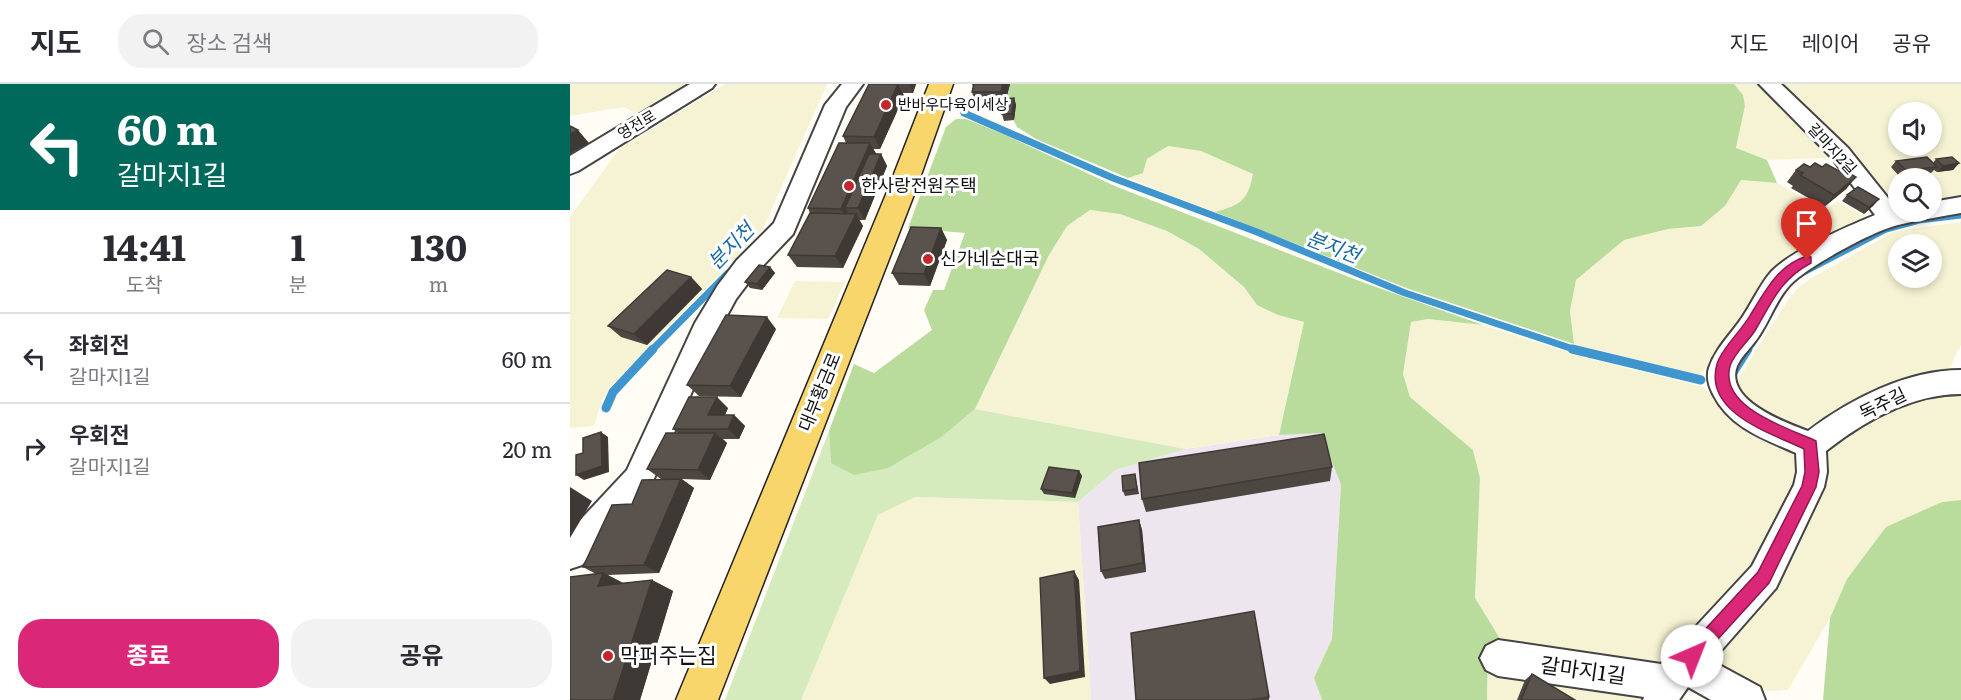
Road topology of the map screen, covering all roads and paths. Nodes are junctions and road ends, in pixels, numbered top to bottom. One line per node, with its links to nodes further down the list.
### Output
1 (705, 84): 5 (street, 영전로)
2 (853, 84): 12 (street)
3 (941, 84): 16 (main road, 대부황금로)
4 (1770, 84): 8 (street, 갈마지2길)
5 (570, 166)
6 (1961, 206): 7 (street)
7 (1942, 209)
8 (1888, 215)
9 (1888, 219): 11 (street)
10 (1961, 382): 11 (street, 독주길)
11 (1811, 446): 14 (street)
12 (570, 554)
13 (1498, 658): 14 (street, 갈마지1길)
14 (1671, 683): 15 (street, 갈마지1길)
15 (1735, 696)
16 (697, 700)

